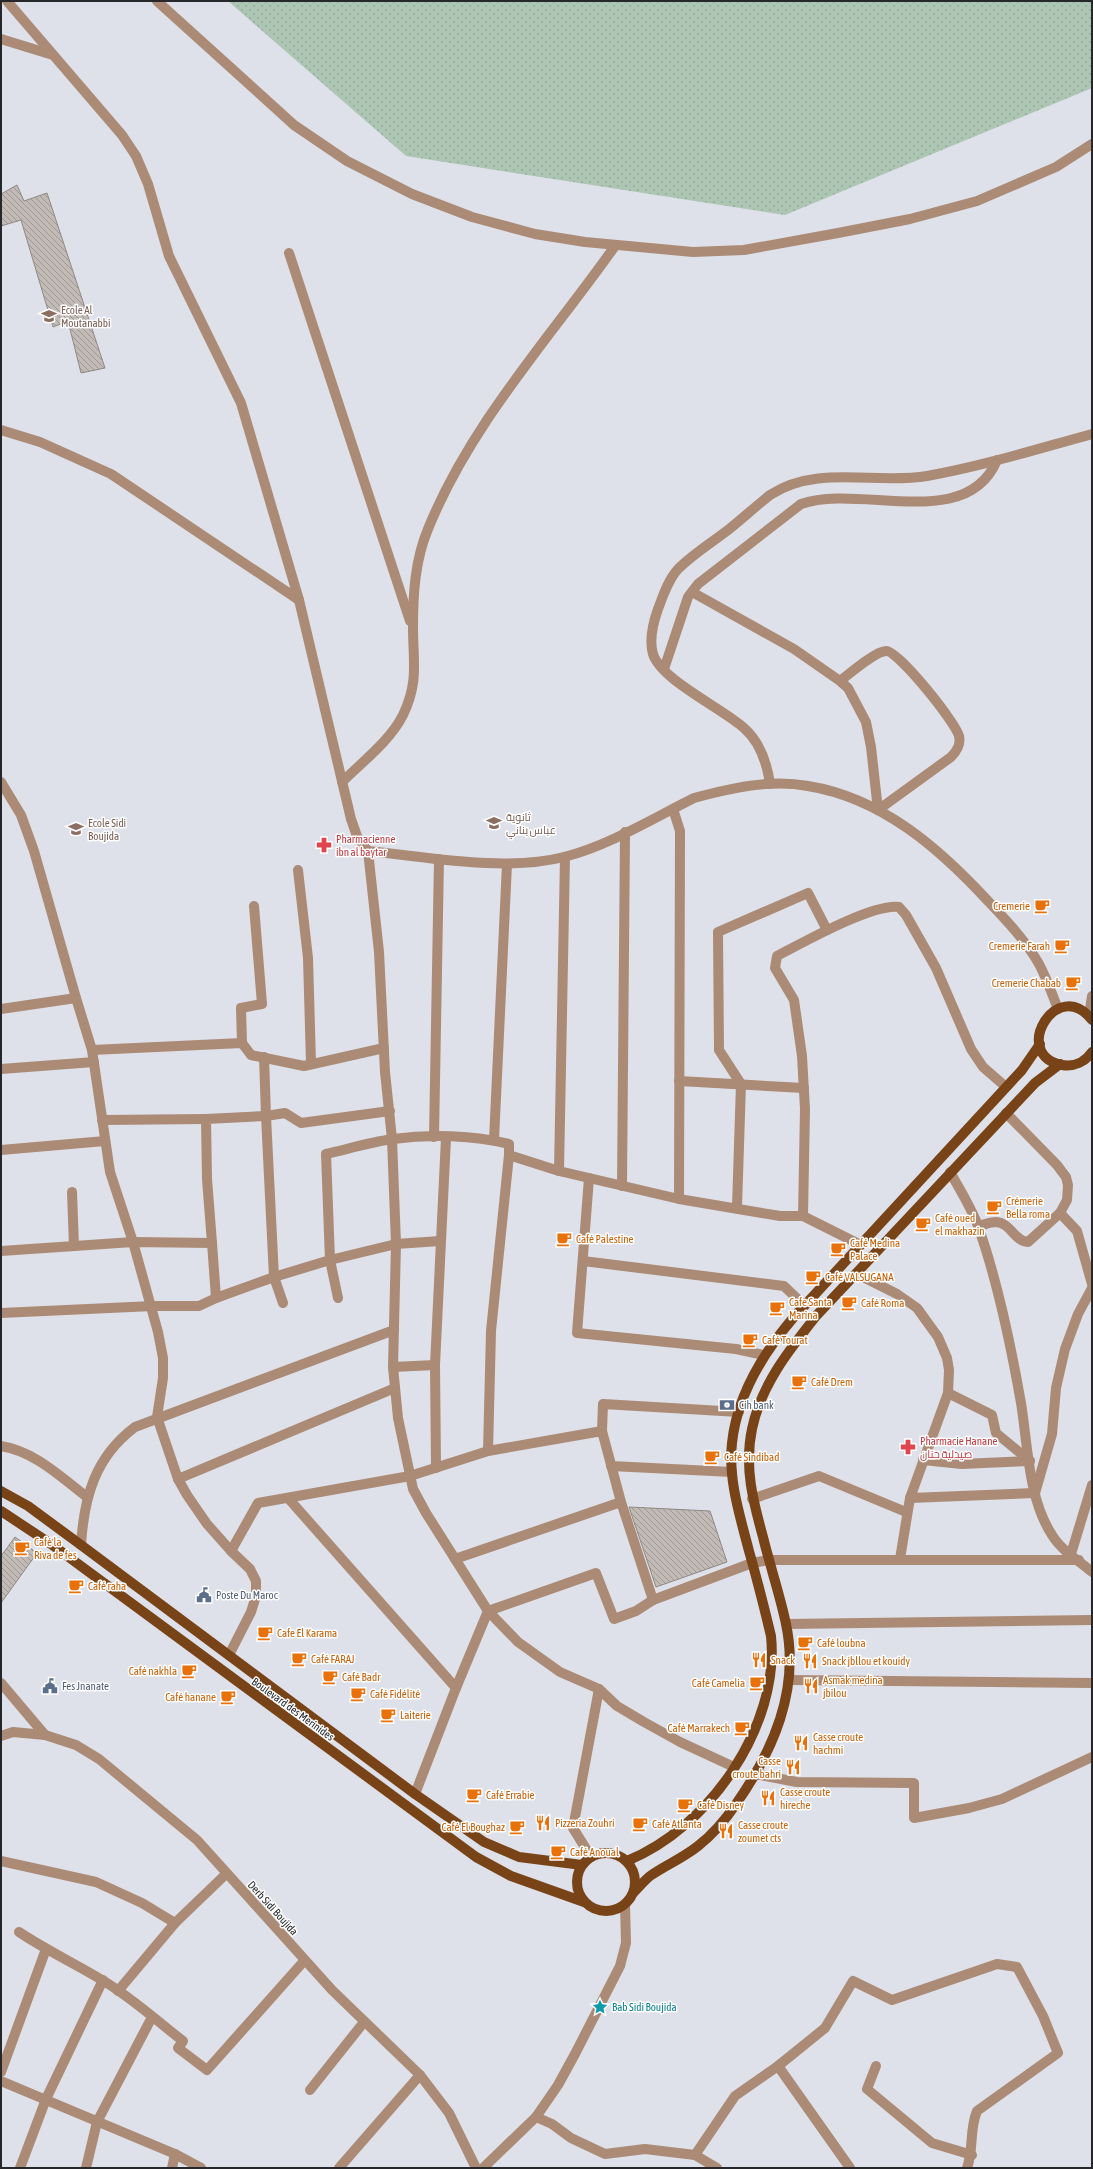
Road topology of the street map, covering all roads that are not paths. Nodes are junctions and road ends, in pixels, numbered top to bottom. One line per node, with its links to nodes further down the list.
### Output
1 (7, 1): 4 (street)
2 (157, 1): 6 (street)
3 (1, 39): 4 (street)
4 (53, 55): 12 (street)
5 (1092, 144): 6 (street)
6 (615, 246): 13 (street)
7 (289, 254): 13 (street)
8 (1, 430): 12 (street)
9 (1092, 434): 10 (street)
10 (997, 460): 11 (street); 14 (street)
11 (692, 592): 14 (street); 15 (street)
12 (299, 600): 17 (street)
13 (413, 628): 17 (street)
14 (664, 669): 18 (street)
15 (840, 680): 20 (street); 20 (street)
16 (1, 782): 30 (street)
17 (342, 782): 22 (street)
18 (770, 784): 19 (street); 20 (street)
19 (673, 809): 21 (street); 44 (street)
20 (878, 810): 32 (street)
21 (625, 832): 23 (street); 63 (street)
22 (368, 851): 24 (street); 36 (street)
23 (565, 857): 25 (street); 60 (street)
24 (439, 858): 25 (street); 53 (street)
25 (507, 864): 56 (street)
26 (298, 870): 41 (street)
27 (254, 906): 34 (street)
28 (827, 930): 45 (street); 46 (street); 47 (street)
29 (1092, 996): 33 (street)
30 (76, 998): 31 (street); 37 (street)
31 (1, 1009)
32 (1058, 1009): 33 (main road); 35 (main road)
33 (1091, 1018)
34 (242, 1043): 37 (street); 38 (street)
35 (1040, 1044): 42 (main road); 46 (main road)
36 (384, 1048): 41 (street); 48 (street)
37 (92, 1050): 40 (street)
38 (264, 1057): 41 (street); 50 (street)
39 (1090, 1058): 42 (main road)
40 (94, 1062): 43 (street); 52 (street)
41 (311, 1063)
42 (1060, 1064): 49 (main road)
43 (1, 1069)
44 (679, 1081): 45 (street); 65 (street)
45 (741, 1084): 47 (street); 66 (street)
46 (1006, 1087): 74 (main road)
47 (804, 1088): 68 (street)
48 (390, 1110): 50 (street); 55 (street)
49 (1006, 1113): 61 (main road); 67 (street)
50 (266, 1116): 51 (street); 80 (street)
51 (206, 1119): 52 (street); 72 (street)
52 (102, 1120): 57 (street)
53 (434, 1137): 54 (street); 55 (street)
54 (446, 1138): 56 (street); 70 (street)
55 (392, 1139): 73 (street); 77 (street)
56 (494, 1140): 59 (street)
57 (105, 1141): 58 (street); 71 (street)
58 (1, 1150)
59 (508, 1155): 60 (street); 99 (street)
60 (559, 1171): 62 (street)
61 (950, 1172): 69 (street); 79 (main road)
62 (589, 1178): 63 (street); 78 (street)
63 (622, 1186): 65 (street)
64 (72, 1192): 75 (street)
65 (679, 1199): 66 (street)
66 (737, 1207): 68 (street)
67 (1060, 1213): 69 (street); 81 (street)
68 (803, 1216): 74 (street)
69 (978, 1226): 101 (street)
70 (440, 1241): 73 (street); 91 (street)
71 (133, 1242): 72 (street); 75 (street); 87 (street)
72 (212, 1243): 83 (street)
73 (396, 1244): 77 (street); 89 (street)
74 (861, 1245): 86 (main road)
75 (74, 1246): 76 (street)
76 (1, 1251)
77 (330, 1260): 80 (street); 84 (street)
78 (583, 1261): 86 (street); 90 (street)
79 (858, 1274): 94 (street); 113 (main road)
80 (274, 1277): 83 (street); 85 (street)
81 (1092, 1284)
82 (1092, 1288): 109 (street)
83 (216, 1298): 87 (street)
84 (338, 1298)
85 (283, 1303)
86 (804, 1305): 90 (main road)
87 (153, 1306): 88 (street); 96 (street)
88 (1, 1313)
89 (394, 1330): 92 (street); 96 (street)
90 (764, 1356): 95 (main road)
91 (435, 1365): 92 (street); 103 (street)
92 (393, 1367): 93 (street)
93 (395, 1388): 105 (street); 106 (street)
94 (948, 1393): 100 (street); 101 (street)
95 (739, 1412): 97 (street); 104 (main road)
96 (157, 1417): 106 (street); 110 (street)
97 (602, 1431): 99 (street); 102 (street)
98 (1, 1446): 110 (street)
99 (488, 1451): 103 (street)
100 (923, 1460): 101 (street); 112 (street)
101 (1030, 1461): 109 (street)
102 (611, 1466): 104 (street); 114 (street)
103 (436, 1468): 105 (street)
104 (732, 1472): 123 (main road)
105 (410, 1476): 111 (street); 120 (street)
106 (178, 1479): 118 (street)
107 (1092, 1485): 119 (street)
108 (1, 1491): 117 (main road, Boulevard des Merinides)
109 (1035, 1494): 112 (street); 119 (street)
110 (87, 1497): 117 (street)
111 (288, 1498): 118 (street); 133 (street)
112 (910, 1498): 116 (street)
113 (752, 1499): 116 (street); 121 (main road)
114 (621, 1502): 120 (street); 125 (street)
115 (1, 1511): 147 (main road, Boulevard des Merinides)
116 (906, 1512): 122 (street)
117 (81, 1545): 129 (main road, Boulevard des Merinides)
118 (231, 1551): 129 (street)
119 (1075, 1557): 122 (street); 124 (street)
120 (455, 1559): 126 (street)
121 (769, 1560): 122 (street); 123 (street); 128 (main road)
122 (900, 1560)
123 (752, 1563): 125 (street); 138 (main road)
124 (1092, 1572)
125 (653, 1600): 126 (street)
126 (488, 1611): 133 (street); 134 (street)
127 (1092, 1620): 128 (street)
128 (786, 1624): 130 (main road)
129 (229, 1655): 140 (main road, Boulevard des Merinides)
130 (789, 1680): 132 (street); 139 (main road)
131 (1, 1683): 135 (street)
132 (1092, 1683)
133 (456, 1688): 140 (street)
134 (599, 1690): 138 (street); 141 (street)
135 (45, 1735): 136 (street, Derb Sidi Boujida); 145 (street, Derb Sidi Boujida)
136 (1, 1736)
137 (1092, 1757): 139 (street)
138 (734, 1767): 143 (main road)
139 (755, 1774): 146 (main road)
140 (415, 1794): 144 (main road, Boulevard des Merinides)
141 (591, 1857): 143 (main road); 144 (main road)
142 (1, 1861): 149 (street)
143 (627, 1861): 146 (main road)
144 (582, 1865): 147 (main road)
145 (226, 1874): 149 (street); 152 (street, Derb Sidi Boujida)
146 (634, 1892): 148 (main road)
147 (584, 1902): 148 (main road)
148 (625, 1905): 164 (street)
149 (175, 1923): 154 (street)
150 (19, 1932): 151 (street)
151 (46, 1949): 153 (street); 159 (street)
152 (304, 1961): 155 (street); 156 (street, Derb Sidi Boujida)
153 (103, 1980): 154 (street); 163 (street)
154 (118, 1991): 155 (street)
155 (152, 2017): 165 (street)
156 (364, 2022): 160 (street, Derb Sidi Boujida); 162 (street)
157 (778, 2066): 167 (street); 168 (street); 177 (street)
158 (876, 2066): 168 (street)
159 (1, 2072)
160 (420, 2075): 173 (street); 174 (street, Derb Sidi Boujida)
161 (1, 2081): 163 (street)
162 (310, 2090)
163 (46, 2099): 165 (street); 169 (street)
164 (536, 2117): 167 (street); 175 (street)
165 (97, 2122): 166 (street); 170 (street)
166 (175, 2154): 171 (street); 172 (street)
167 (695, 2155): 176 (street)
168 (972, 2155): 178 (street)
169 (20, 2168)
170 (86, 2168)
171 (172, 2168)
172 (201, 2168)
173 (339, 2168)
174 (476, 2168)
175 (483, 2168)
176 (717, 2168)
177 (850, 2168)
178 (967, 2168)

